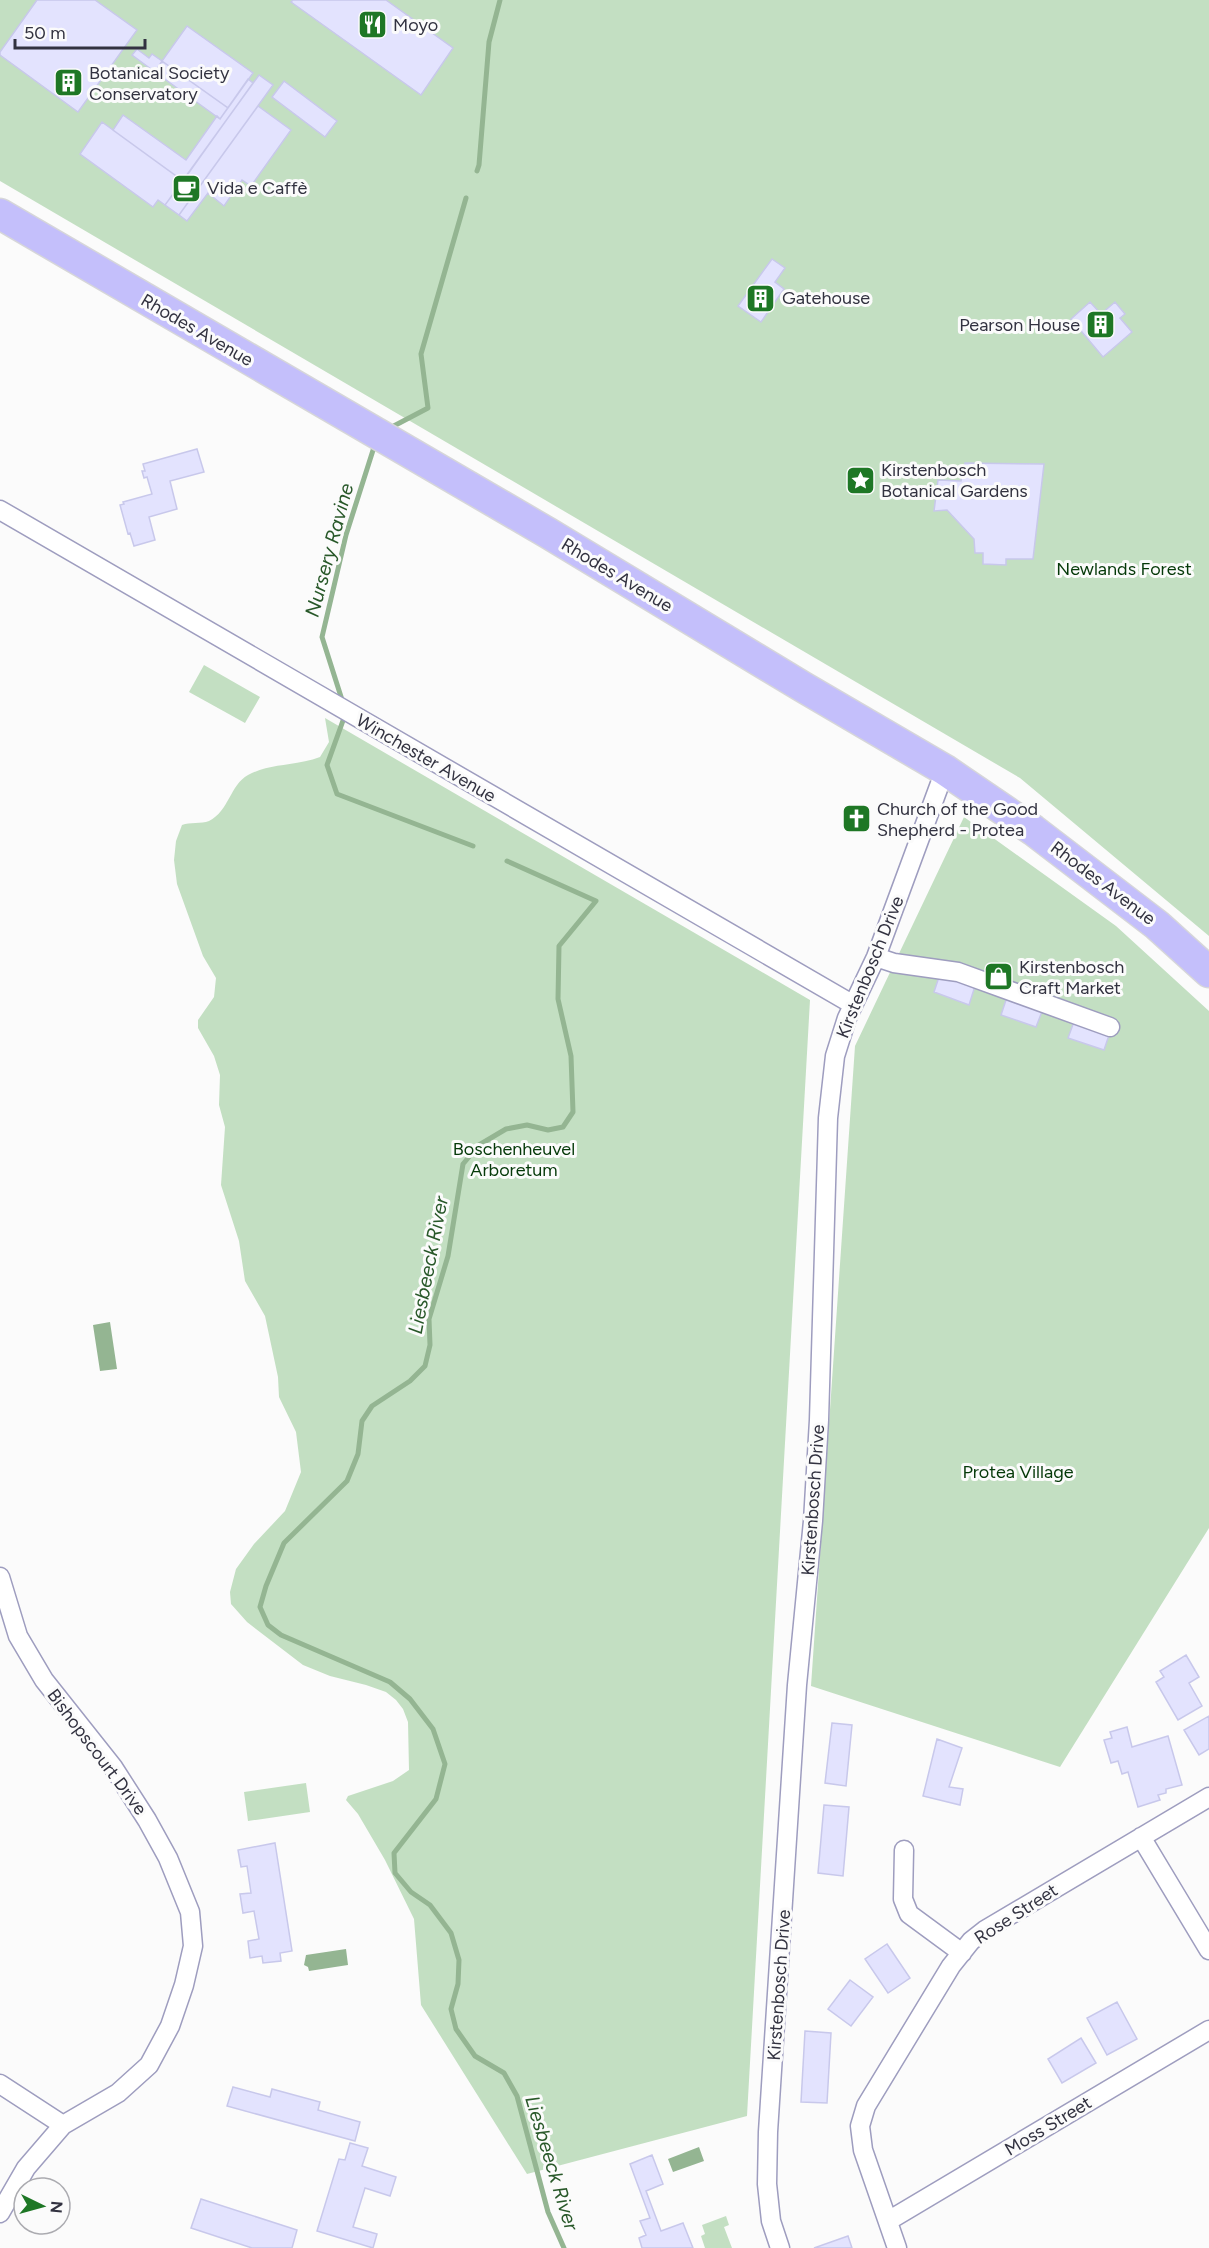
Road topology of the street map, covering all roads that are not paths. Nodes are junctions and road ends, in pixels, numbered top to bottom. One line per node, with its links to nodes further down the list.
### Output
1 (0, 214): 3 (main road, Rhodes Avenue)
2 (0, 510): 6 (street, Winchester Avenue)
3 (945, 770): 4 (street, Kirstenbosch Drive); 5 (main road, Rhodes Avenue)
4 (876, 957): 6 (street, Kirstenbosch Drive); 7 (street)
5 (1209, 972)
6 (852, 1004): 19 (street, Kirstenbosch Drive)
7 (1110, 1027)
8 (0, 1577): 16 (street, Bishopscourt Drive)
9 (1209, 1797): 10 (street, Rose Street)
10 (1141, 1837): 12 (street); 13 (street, Rose Street)
11 (904, 1850): 13 (street)
12 (1209, 1950)
13 (962, 1953): 18 (street, Rose Street)
14 (1209, 2031): 18 (street, Moss Street)
15 (0, 2084): 16 (street)
16 (63, 2125): 17 (street, Bishopscourt Drive)
17 (0, 2213)
18 (888, 2221): 20 (street)
19 (780, 2248)
20 (897, 2248)

